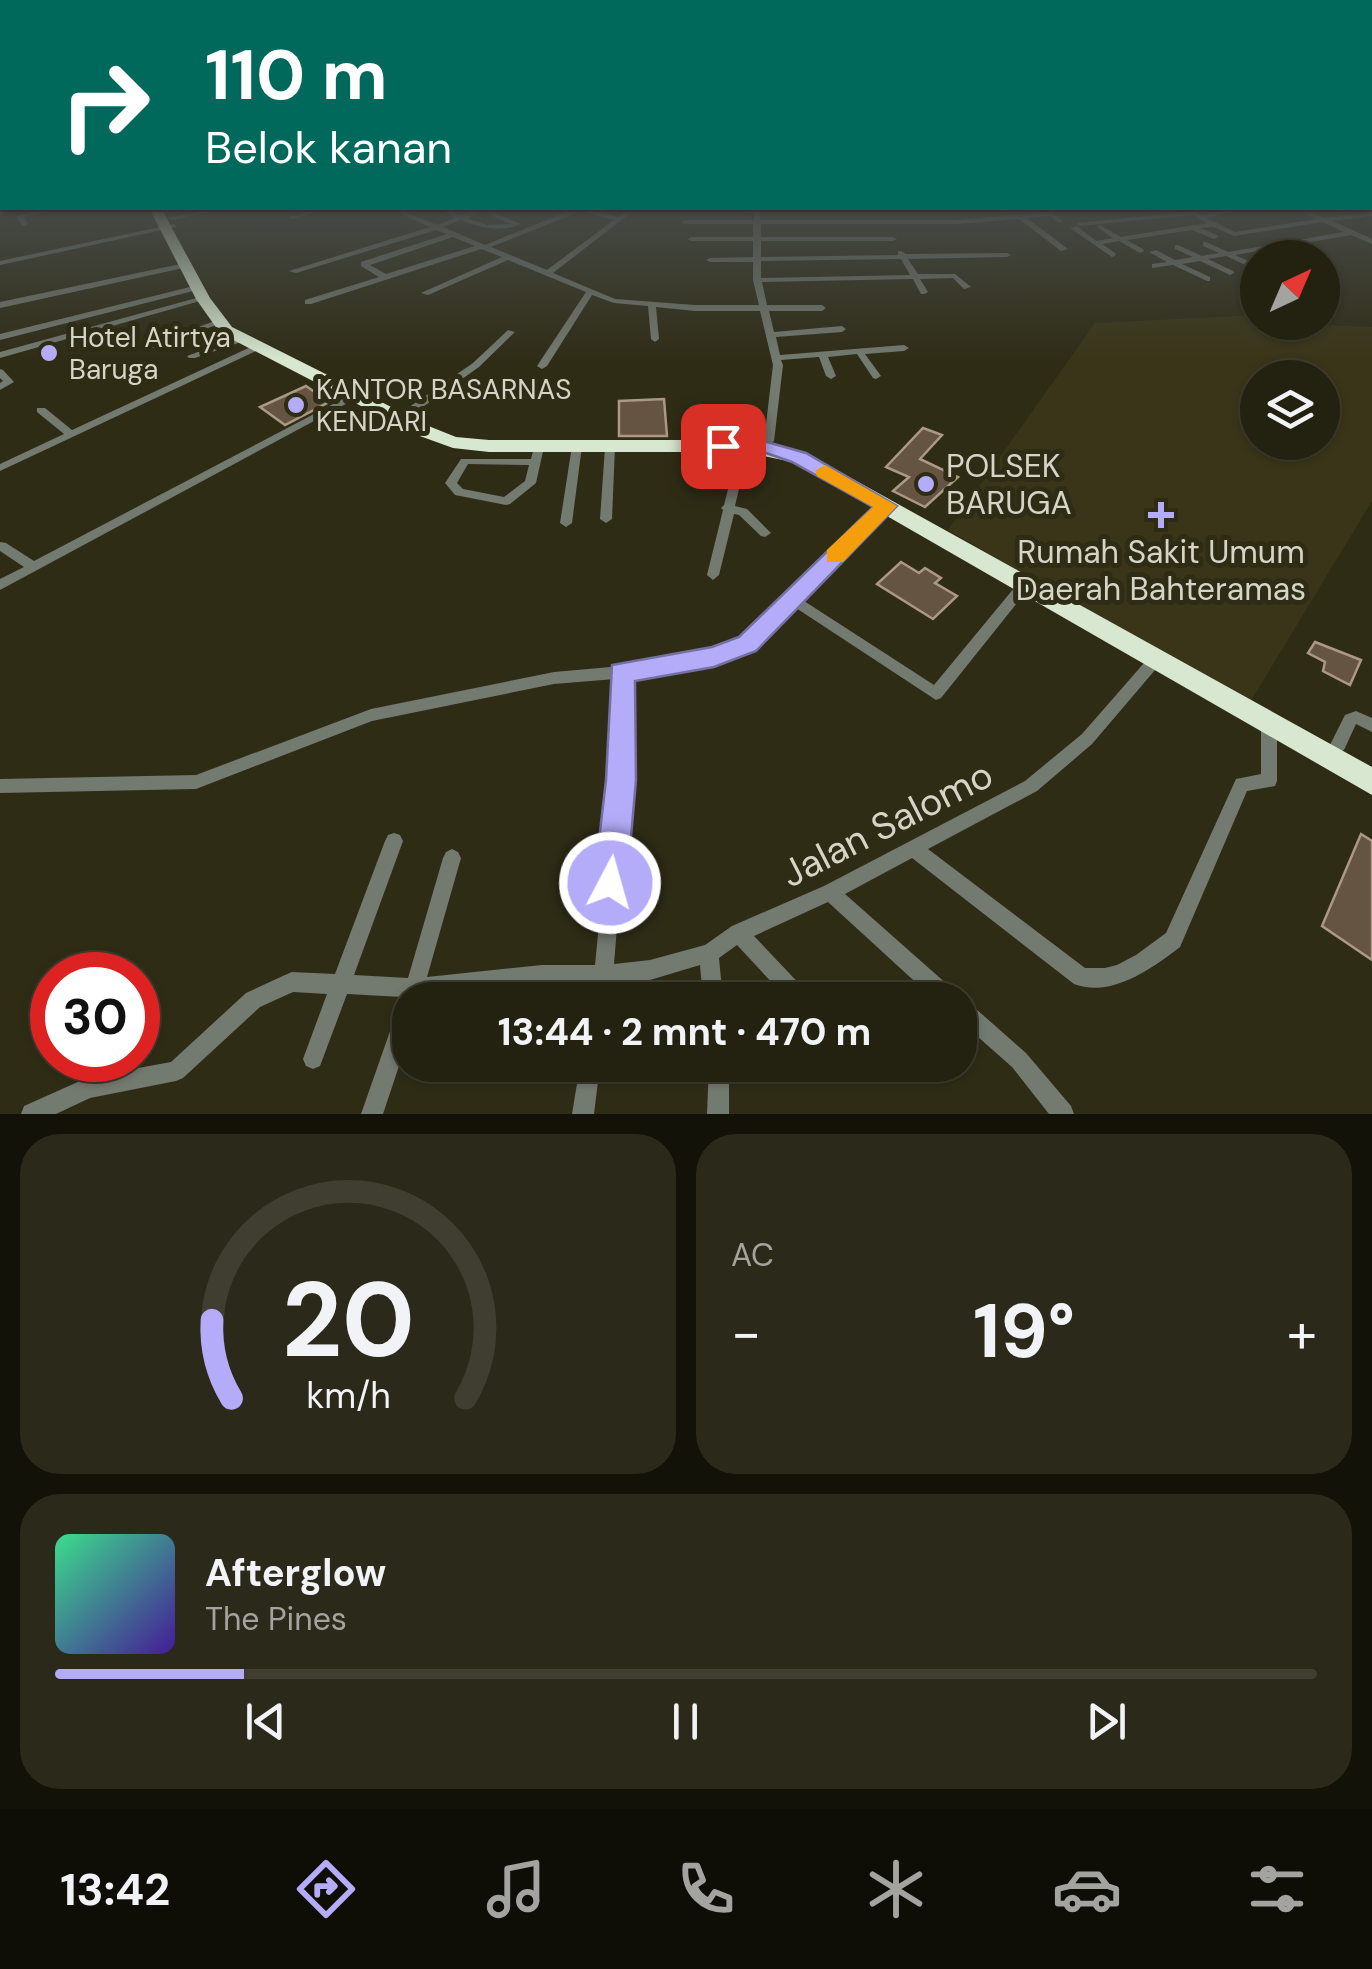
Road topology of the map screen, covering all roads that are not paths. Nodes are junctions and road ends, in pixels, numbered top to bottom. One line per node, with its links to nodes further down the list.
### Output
1 (182, 257): 18 (highway)
2 (190, 257): 56 (highway)
3 (339, 257): 13 (street)
4 (385, 257): 24 (street)
5 (447, 257): 24 (street)
6 (506, 257): 32 (street)
7 (510, 257): 23 (street)
8 (569, 257): 23 (street)
9 (903, 257): 15 (street); 25 (street)
10 (1163, 257): 17 (street)
11 (1205, 257): 14 (street)
12 (292, 258): 20 (street)
13 (336, 258): 20 (street)
14 (1200, 258): 17 (street); 22 (street)
15 (755, 259): 16 (street); 27 (street)
16 (710, 260)
17 (1174, 262): 19 (street); 26 (street)
18 (185, 265): 31 (highway); 34 (street)
19 (1155, 266)
20 (308, 267): 21 (street)
21 (293, 272)
22 (1230, 273)
23 (547, 274): 29 (street)
24 (383, 276): 33 (street)
25 (916, 277): 27 (street); 28 (street); 30 (street)
26 (1207, 278)
27 (757, 280): 36 (street)
28 (967, 287)
29 (590, 292): 35 (street); 52 (street)
30 (924, 292)
31 (200, 293): 38 (highway); 42 (street); 48 (street)
32 (424, 293)
33 (308, 302)
34 (0, 305)
35 (652, 305): 36 (street); 43 (street)
36 (762, 308): 37 (street); 41 (street)
37 (822, 308)
38 (218, 323): 44 (highway); 45 (street)
39 (842, 329): 41 (street)
40 (511, 332): 60 (street)
41 (771, 335): 51 (street)
42 (0, 337)
43 (654, 339)
44 (249, 343): 49 (street); 56 (highway); 61 (street)
45 (146, 347)
46 (904, 348): 47 (street)
47 (859, 351): 50 (street); 55 (street)
48 (0, 355)
49 (192, 356)
50 (823, 356): 51 (street); 54 (street)
51 (777, 358): 62 (street)
52 (542, 366)
53 (0, 372): 57 (street)
54 (831, 376)
55 (876, 376)
56 (324, 377): 58 (highway); 60 (highway)
57 (0, 387)
58 (352, 397): 67 (highway); 76 (street)
59 (41, 410): 61 (street)
60 (406, 414): 63 (highway)
61 (72, 435): 68 (street)
62 (769, 441): 63 (highway); 74 (highway)
63 (633, 442): 65 (highway); 66 (highway)
64 (577, 446): 66 (highway); 67 (highway); 72 (street)
65 (744, 446): 69 (highway); 70 (street)
66 (610, 447): 71 (street)
67 (536, 455): 67 (street)
68 (0, 468)
69 (887, 506): 74 (highway); 80 (street)
70 (727, 508): 73 (street); 77 (street)
71 (606, 519)
72 (566, 524)
73 (765, 533)
74 (961, 542): 79 (highway); 83 (highway)
75 (2, 546): 76 (street)
76 (32, 566): 78 (street)
77 (713, 575)
78 (0, 584)
79 (1024, 585): 80 (street); 81 (highway)
80 (792, 599): 82 (street)
81 (1156, 659): 83 (highway); 91 (street, Jalan Salomo)
82 (622, 672): 89 (street); 96 (street)
83 (1216, 686): 84 (highway); 86 (highway)
84 (1269, 724): 88 (highway); 91 (street)
85 (1372, 724): 86 (street)
86 (1338, 745): 87 (highway)
87 (1372, 764)
88 (1372, 782)
89 (0, 786)
90 (394, 841): 97 (street)
91 (914, 849): 93 (street, Jalan Salomo)
92 (452, 858): 98 (street)
93 (830, 892): 94 (street, Jalan Salomo); 103 (street)
94 (738, 933): 95 (street, Jalan Salomo); 102 (street)
95 (708, 953): 96 (street, Jalan Salomo); 101 (street)
96 (604, 976): 99 (street, Jalan Salomo); 100 (street)
97 (340, 982): 104 (street, Jalan Salomo); 107 (street); 110 (street, Jalan Salomo)
98 (416, 982)
99 (501, 982)
100 (603, 982)
101 (712, 982)
102 (783, 982)
103 (930, 982)
104 (392, 993)
105 (977, 1023): 114 (street)
106 (392, 1056): 111 (street)
107 (313, 1059)
108 (588, 1082): 112 (street)
109 (719, 1082): 113 (street)
110 (32, 1114)
111 (372, 1114)
112 (583, 1114)
113 (718, 1114)
114 (1064, 1114)

